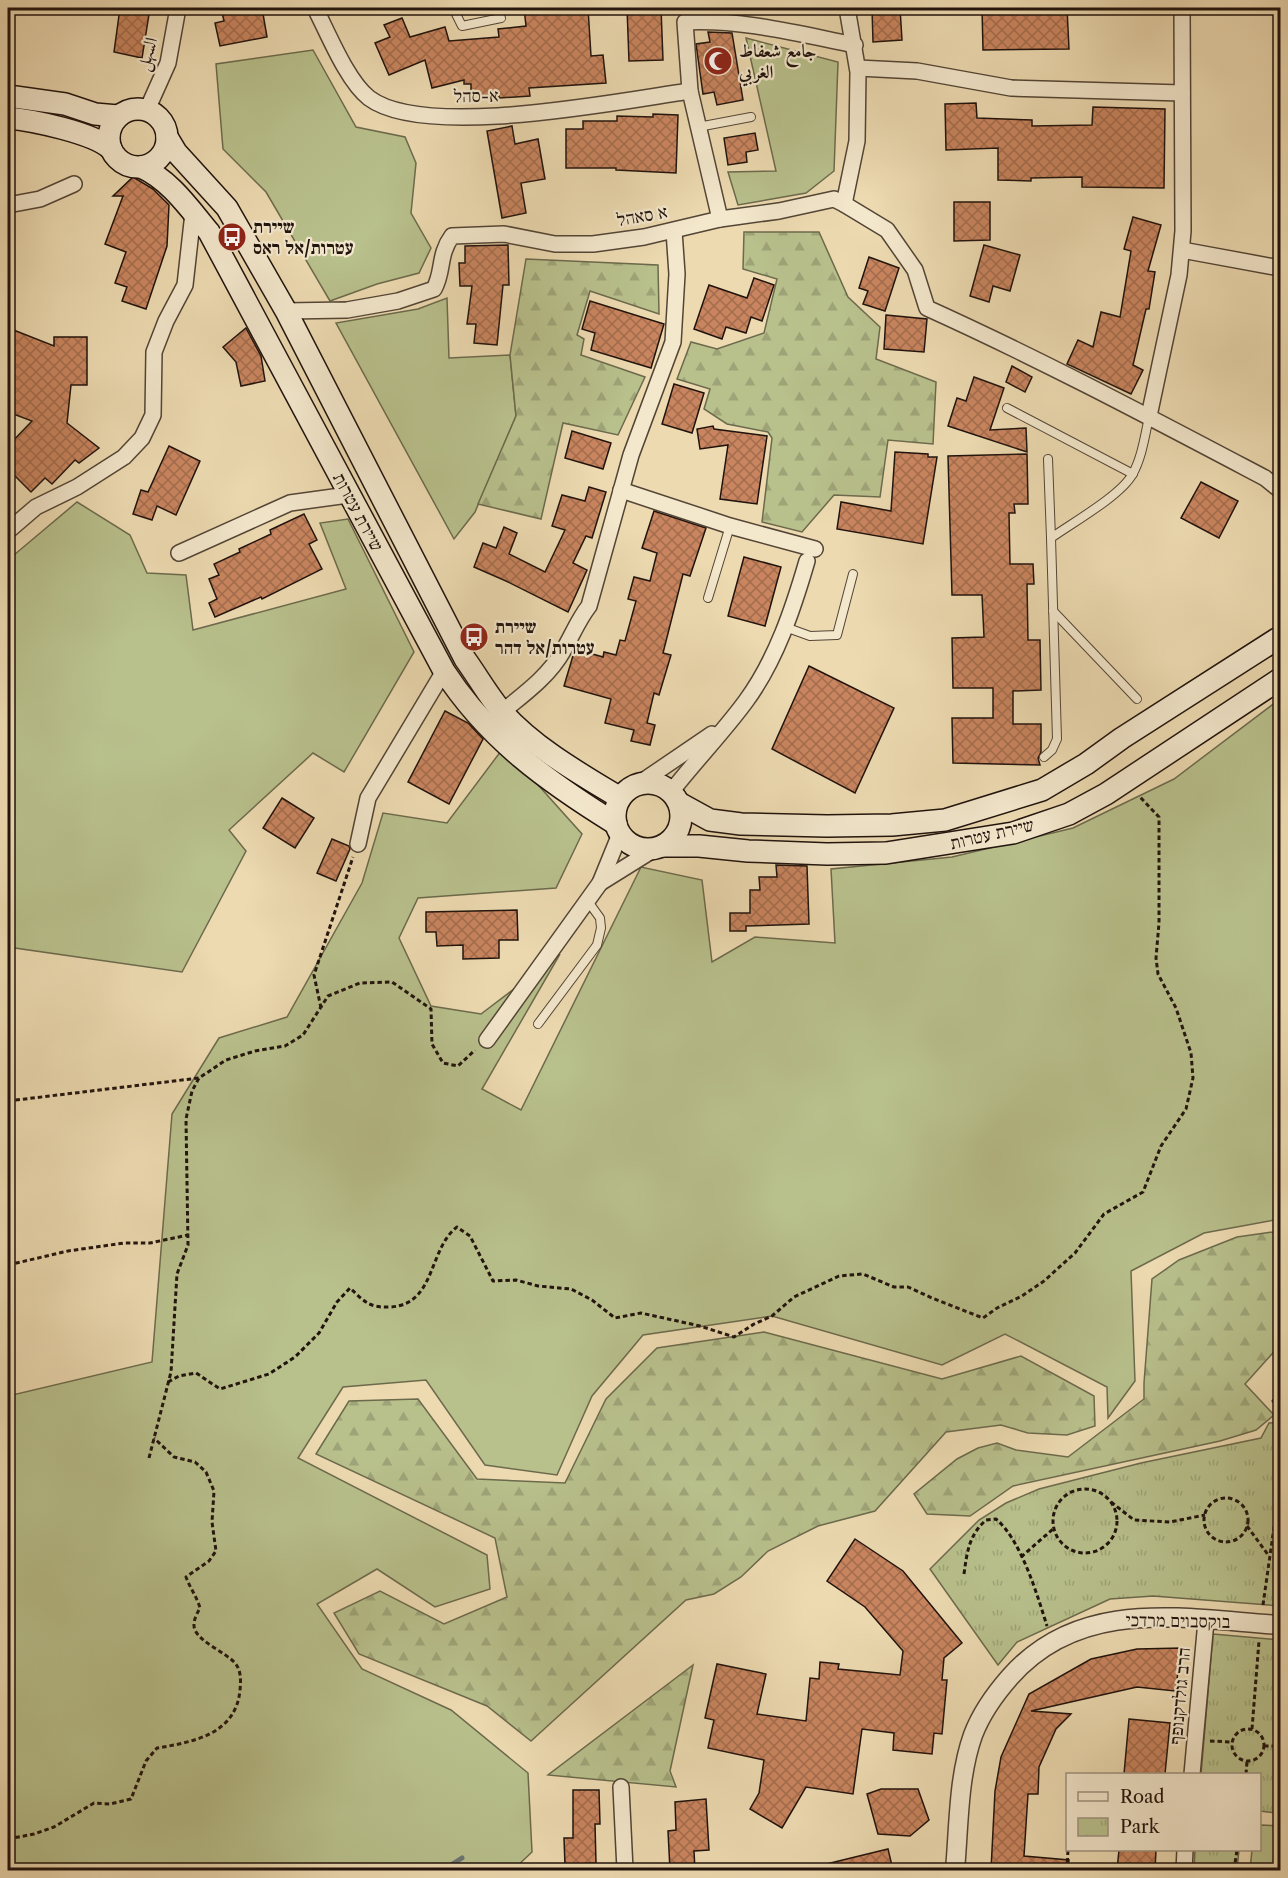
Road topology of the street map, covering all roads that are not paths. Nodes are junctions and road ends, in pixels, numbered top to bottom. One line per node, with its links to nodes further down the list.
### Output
1 (178, 8): 13 (street, السهل)
2 (315, 8): 10 (street, א-סהל)
3 (453, 8): 7 (lane)
4 (847, 8): 8 (street)
5 (1182, 8): 11 (street)
6 (684, 15): 8 (street); 10 (street)
7 (501, 18)
8 (855, 45): 9 (street)
9 (858, 68): 11 (street); 22 (street)
10 (690, 91): 17 (street)
11 (1182, 93): 27 (street)
12 (8, 96): 14 (main road)
13 (147, 110): 14 (main road); 18 (main road)
14 (118, 116): 19 (main road)
15 (751, 117): 17 (lane)
16 (8, 118): 19 (main road)
17 (698, 127): 25 (street)
18 (167, 137): 20 (main road); 29 (main road, שיירת עטרות)
19 (111, 149): 20 (main road)
20 (141, 167): 24 (main road, שיירת עטרות)
21 (74, 184): 23 (street)
22 (844, 204): 25 (street, א סאהל); 31 (street)
23 (8, 205)
24 (193, 213): 36 (main road, שיירת עטרות); 38 (street)
25 (720, 219): 26 (street, א סאהל)
26 (674, 231): 29 (street, א סאהל); 34 (street)
27 (1182, 250): 28 (street); 31 (street)
28 (1281, 268)
29 (286, 311): 49 (main road, שיירת עטרות)
30 (1007, 408): 33 (lane)
31 (1149, 416): 33 (lane); 35 (street)
32 (1048, 459): 39 (lane)
33 (1133, 474): 39 (lane)
34 (621, 490): 37 (street); 49 (street)
35 (1281, 490)
36 (348, 495): 40 (street); 46 (main road, שיירת עטרות)
37 (730, 526): 42 (lane); 44 (street)
38 (8, 531)
39 (1051, 538): 43 (lane)
40 (179, 553)
41 (853, 574): 44 (lane)
42 (708, 598)
43 (1053, 611): 48 (lane); 51 (lane)
44 (785, 627): 50 (street)
45 (1281, 637): 53 (main road, שיירת עטרות)
46 (444, 671): 54 (main road, שיירת עטרות); 55 (street)
47 (1281, 679): 56 (main road, שיירת עטרות)
48 (1137, 699)
49 (502, 711): 52 (main road, שיירת עטרות)
50 (729, 722): 52 (street); 53 (street)
51 (1044, 757)
52 (629, 791): 53 (main road); 54 (main road)
53 (677, 800): 56 (main road)
54 (618, 829): 56 (main road); 57 (street)
55 (358, 844)
56 (658, 848): 57 (street)
57 (600, 882): 58 (street)
58 (587, 900): 59 (lane); 60 (street)
59 (538, 1024)
60 (487, 1040)
61 (1206, 1621): 62 (street, בוקסבוים מרדכי); 63 (street, הרב גולדקנופף); 67 (street, בוקסבוים מרדכי)
62 (1281, 1625)
63 (1192, 1773)
64 (621, 1787): 66 (street)
65 (1185, 1851): 68 (street)
66 (625, 1870)
67 (954, 1870)
68 (1184, 1870)

